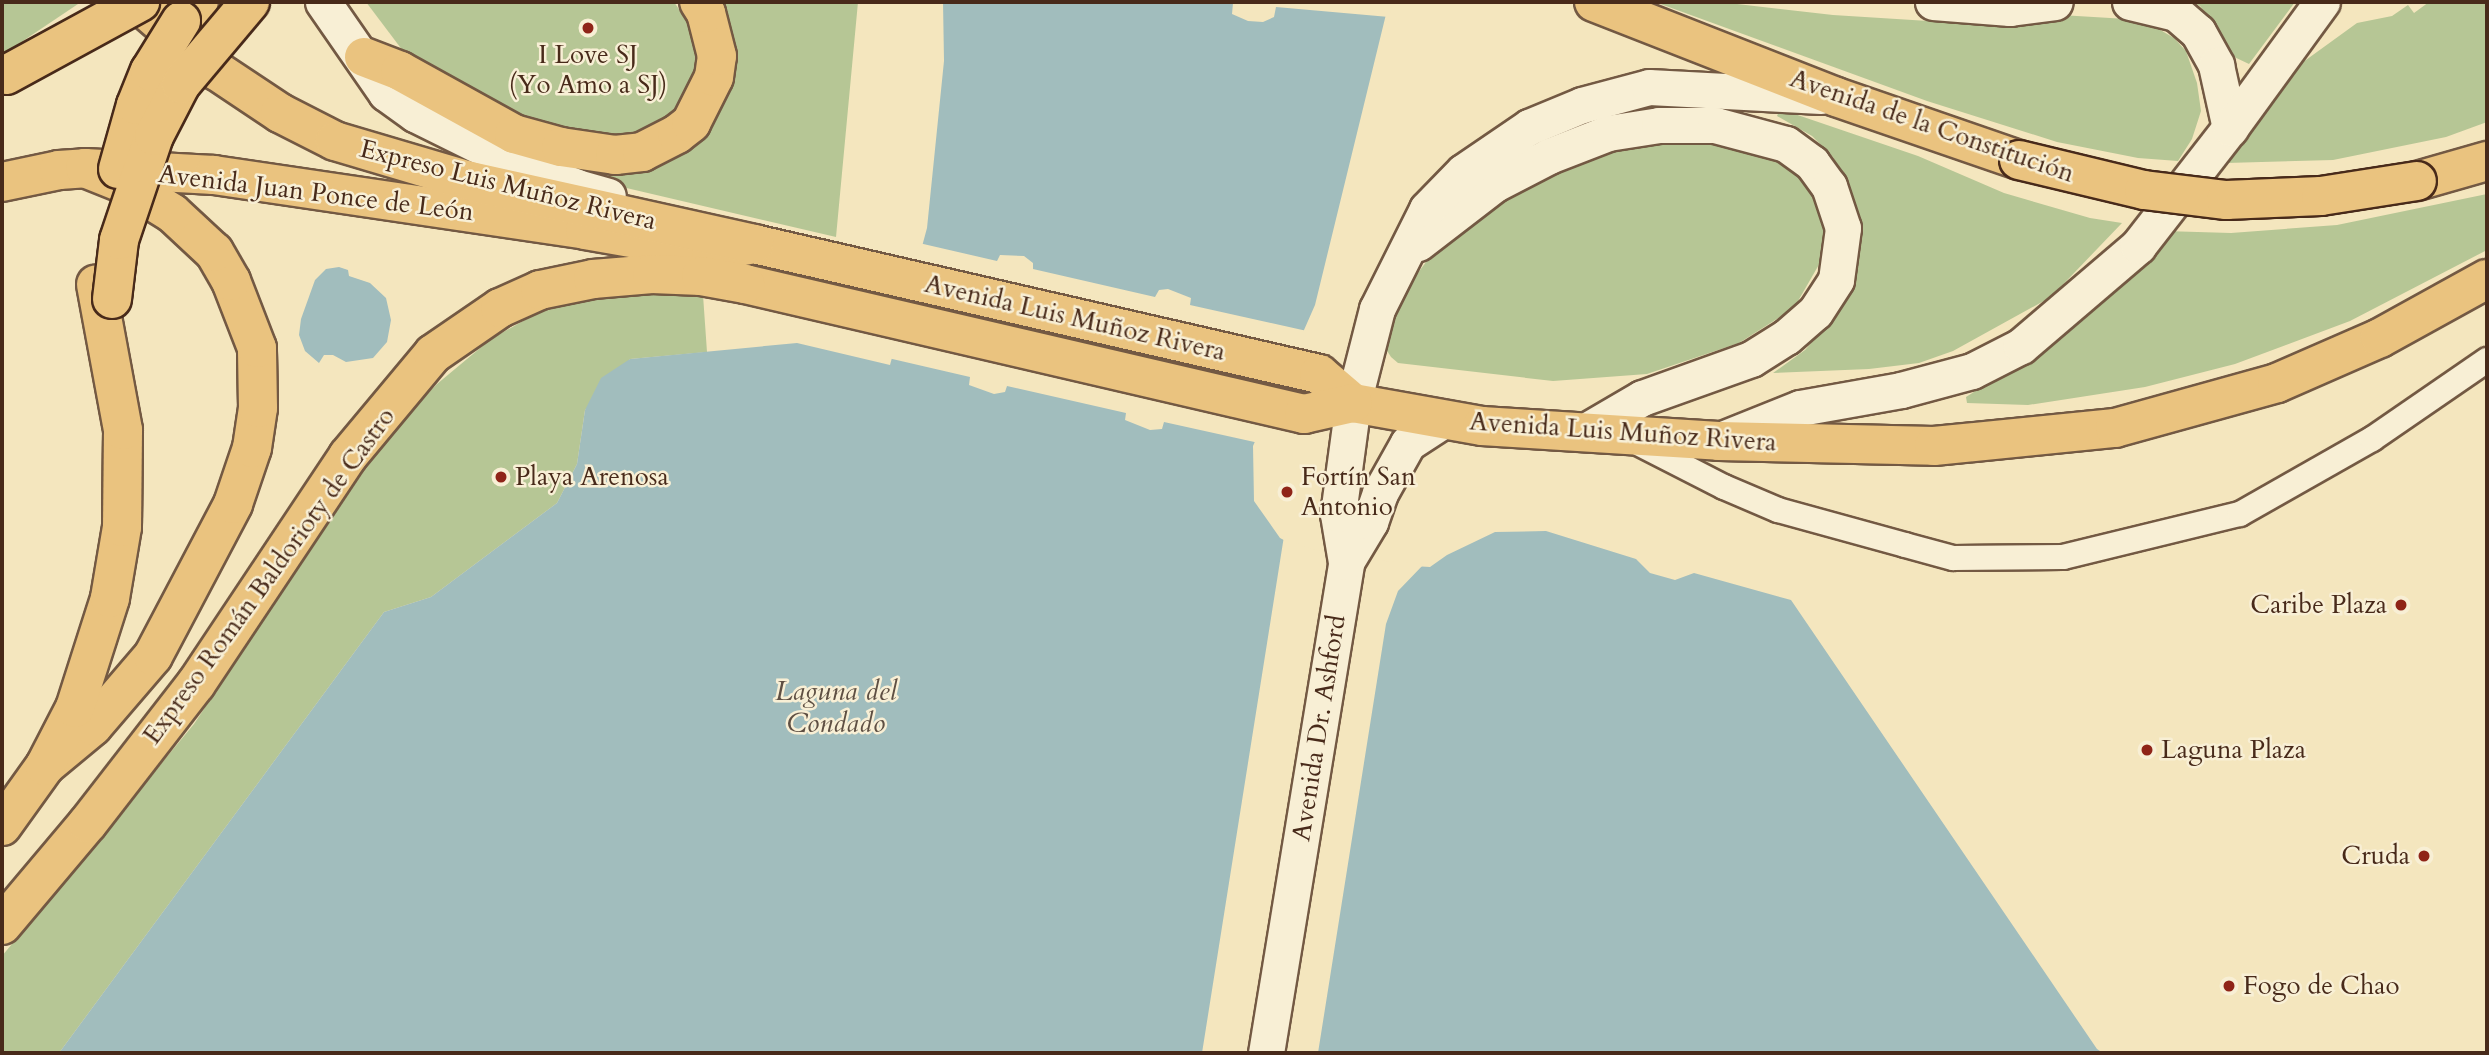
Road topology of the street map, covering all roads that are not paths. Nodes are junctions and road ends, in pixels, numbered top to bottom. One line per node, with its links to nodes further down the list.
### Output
1 (139, 2): 12 (main road, bridge); 18 (main road, Expreso Luis Muñoz Rivera)
2 (199, 2): 22 (main road, bridge)
3 (250, 2): 22 (main road, bridge)
4 (323, 2): 11 (street)
5 (699, 2): 11 (main road)
6 (1594, 2): 13 (main road, Avenida de la Constitución)
7 (1933, 2): 8 (street)
8 (2055, 2)
9 (2130, 2): 14 (street)
10 (2322, 2): 14 (street)
11 (364, 57): 18 (street)
12 (4, 76)
13 (1836, 97): 15 (main road, Avenida de la Constitución, bridge); 19 (street, Avenida Dr. Ashford)
14 (2230, 128): 28 (street)
15 (2487, 161)
16 (85, 169): 17 (main road, Avenida Juan Ponce de León); 18 (main road, Avenida Juan Ponce de León); 30 (main road)
17 (2, 182)
18 (754, 244): 24 (main road, Avenida Luis Muñoz Rivera)
19 (1402, 255): 24 (street, Avenida Dr. Ashford); 26 (street)
20 (2487, 279): 28 (main road, Avenida Luis Muñoz Rivera)
21 (745, 284): 24 (main road, Avenida Luis Muñoz Rivera); 32 (main road, Expreso Román Baldorioty de Castro)
22 (104, 291): 30 (main road)
23 (2487, 360): 27 (street)
24 (1353, 403): 25 (main road, Avenida Luis Muñoz Rivera); 29 (street, Avenida Dr. Ashford)
25 (1445, 419): 26 (main road, Avenida Luis Muñoz Rivera); 29 (street)
26 (1584, 432): 27 (main road, Avenida Luis Muñoz Rivera)
27 (1626, 437): 28 (main road, Avenida Luis Muñoz Rivera)
28 (1719, 441)
29 (1346, 562): 33 (street, Avenida Dr. Ashford)
30 (45, 766): 31 (main road)
31 (2, 826)
32 (2, 926)
33 (1266, 1053)

